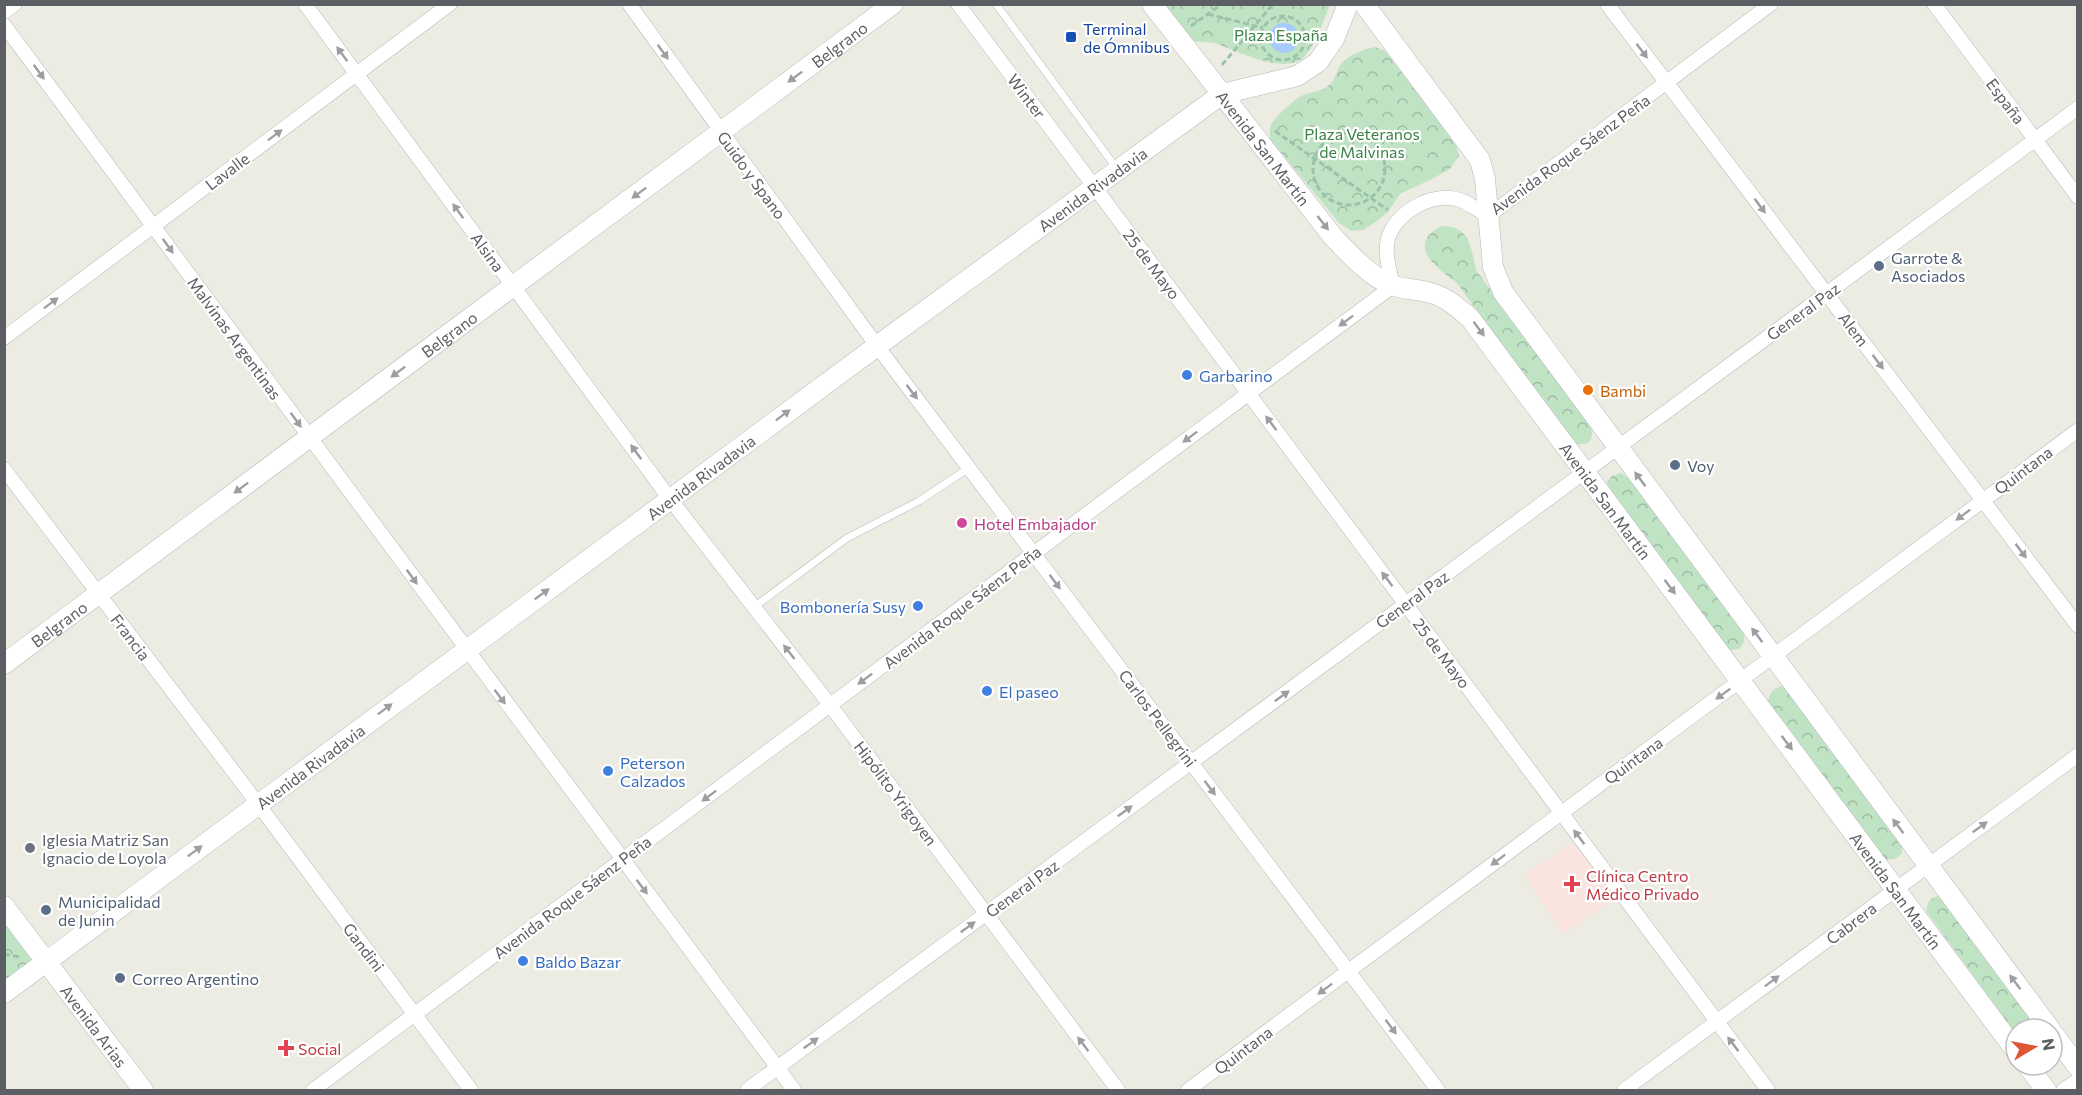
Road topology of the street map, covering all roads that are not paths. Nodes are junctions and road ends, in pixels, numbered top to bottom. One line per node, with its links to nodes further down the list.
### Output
1 (15, 4): 14 (street)
2 (305, 4): 16 (street, Alsina, one-way to 2)
3 (450, 4): 16 (street, Lavalle)
4 (629, 4): 20 (street, Guido y Spano, one-way to 20)
5 (893, 4): 20 (main road, Belgrano, one-way to 20)
6 (958, 4): 23 (street, Winter)
7 (996, 4): 22 (lane)
8 (1152, 4): 18 (main road, Avenida San Martín)
9 (1348, 4): 18 (main road, Avenida Rivadavia)
10 (1364, 4): 25 (main road)
11 (1607, 4): 17 (street, Alem, one-way to 17)
12 (1771, 4): 17 (street, Avenida Roque Sáenz Peña)
13 (1934, 4): 21 (street, España)
14 (4, 12)
15 (4, 25): 26 (street, Malvinas Argentinas, one-way to 26)
16 (357, 74): 26 (street, Lavalle, one-way to 16); 27 (street, Alsina, one-way to 16)
17 (1666, 83): 25 (street, Avenida Roque Sáenz Peña); 29 (street, Alem, one-way to 29)
18 (1216, 87): 22 (main road, Avenida Rivadavia); 28 (main road, Avenida San Martín, one-way to 28)
19 (2078, 108): 21 (street, General Paz)
20 (720, 132): 27 (main road, Belgrano, one-way to 27); 31 (street, Guido y Spano)
21 (2035, 140): 24 (street, España); 29 (street, General Paz)
22 (1118, 171): 23 (main road, Avenida Rivadavia)
23 (1095, 187): 31 (main road, Avenida Rivadavia); 32 (street, 25 de Mayo)
24 (2078, 197)
25 (1488, 216): 28 (street, Avenida Roque Sáenz Peña); 35 (main road)
26 (153, 226): 30 (street, Lavalle, one-way to 26); 34 (street, Malvinas Argentinas, one-way to 34)
27 (513, 286): 34 (main road, Belgrano, one-way to 34); 39 (street, Alsina, one-way to 27)
28 (1393, 286): 32 (street, Avenida Roque Sáenz Peña, one-way to 32); 38 (main road, Avenida San Martín, one-way to 38)
29 (1827, 293): 35 (street, General Paz); 40 (street, Alem, one-way to 40)
30 (4, 338)
31 (877, 345): 36 (street, Carlos Pellegrini, one-way to 36); 39 (main road, Avenida Rivadavia, one-way to 31)
32 (1248, 393): 41 (street, Avenida Roque Sáenz Peña, one-way to 41); 43 (street, 25 de Mayo, one-way to 32)
33 (2078, 430): 40 (street, Quintana)
34 (309, 438): 42 (main road, Belgrano, one-way to 42); 46 (street, Malvinas Argentinas, one-way to 46)
35 (1617, 448): 38 (street, General Paz); 47 (main road, one-way to 35)
36 (969, 468): 41 (street, Carlos Pellegrini); 44 (lane)
37 (4, 469): 42 (street, Francia)
38 (1585, 472): 43 (street, General Paz); 49 (main road, Avenida San Martín, one-way to 49)
39 (670, 499): 44 (street, Hipólito Yrigoyen); 46 (main road, Avenida Rivadavia, one-way to 39)
40 (1983, 500): 45 (street, Alem, one-way to 45); 47 (street, Quintana, one-way to 47)
41 (1034, 554): 50 (street, Avenida Roque Sáenz Peña, one-way to 50); 52 (street, Carlos Pellegrini, one-way to 52)
42 (99, 594): 48 (main road, Belgrano); 53 (street, Francia)
43 (1406, 604): 52 (street, General Paz, one-way to 43); 54 (street, 25 de Mayo)
44 (754, 607): 50 (street, Hipólito Yrigoyen, one-way to 44)
45 (2078, 626)
46 (465, 650): 53 (main road, Avenida Rivadavia, one-way to 46); 55 (street, Malvinas Argentinas, one-way to 55)
47 (1773, 657): 49 (street, Quintana); 56 (main road, one-way to 47)
48 (4, 663)
49 (1741, 681): 54 (street, Quintana, one-way to 54); 57 (main road, Avenida San Martín, one-way to 57)
50 (831, 705): 55 (street, Avenida Roque Sáenz Peña, one-way to 55); 59 (street, Hipólito Yrigoyen)
51 (2078, 755): 56 (street, Cabrera, one-way to 51)
52 (1191, 763): 59 (street, General Paz, one-way to 52); 61 (street, Carlos Pellegrini, one-way to 61)
53 (258, 804): 60 (main road, Avenida Rivadavia, one-way to 53); 63 (street, Gandini)
54 (1562, 813): 61 (street, Quintana, one-way to 61); 65 (street, 25 de Mayo, one-way to 54)
55 (622, 860): 63 (street, Avenida Roque Sáenz Peña); 69 (street, Malvinas Argentinas, one-way to 69)
56 (1928, 866): 57 (street, Cabrera); 64 (main road, one-way to 56)
57 (1896, 889): 65 (street, Cabrera, one-way to 57); 66 (main road, Avenida San Martín)
58 (4, 906): 60 (main road, Avenida Arias)
59 (986, 914): 69 (street, General Paz, one-way to 59); 77 (street, Hipólito Yrigoyen, one-way to 59)
60 (47, 961): 62 (main road, Avenida Rivadavia); 72 (main road, Avenida Arias)
61 (1349, 971): 78 (street, Quintana, one-way to 78); 79 (street, Carlos Pellegrini, one-way to 79)
62 (4, 993)
63 (415, 1015): 73 (street, Avenida Roque Sáenz Peña); 74 (street, Gandini)
64 (2041, 1017)
65 (1717, 1022): 80 (street, Cabrera); 81 (street, 25 de Mayo, one-way to 65)
66 (2004, 1035)
67 (2064, 1048): 68 (main road)
68 (2078, 1066)
69 (777, 1069): 75 (street, General Paz); 76 (street, Malvinas Argentinas)
70 (2036, 1077): 82 (main road)
71 (2078, 1080): 83 (street)
72 (143, 1090)
73 (313, 1090)
74 (471, 1090)
75 (747, 1090)
76 (794, 1090)
77 (1118, 1090)
78 (1188, 1090)
79 (1438, 1090)
80 (1624, 1090)
81 (1768, 1090)
82 (2046, 1090)
83 (2063, 1090)

